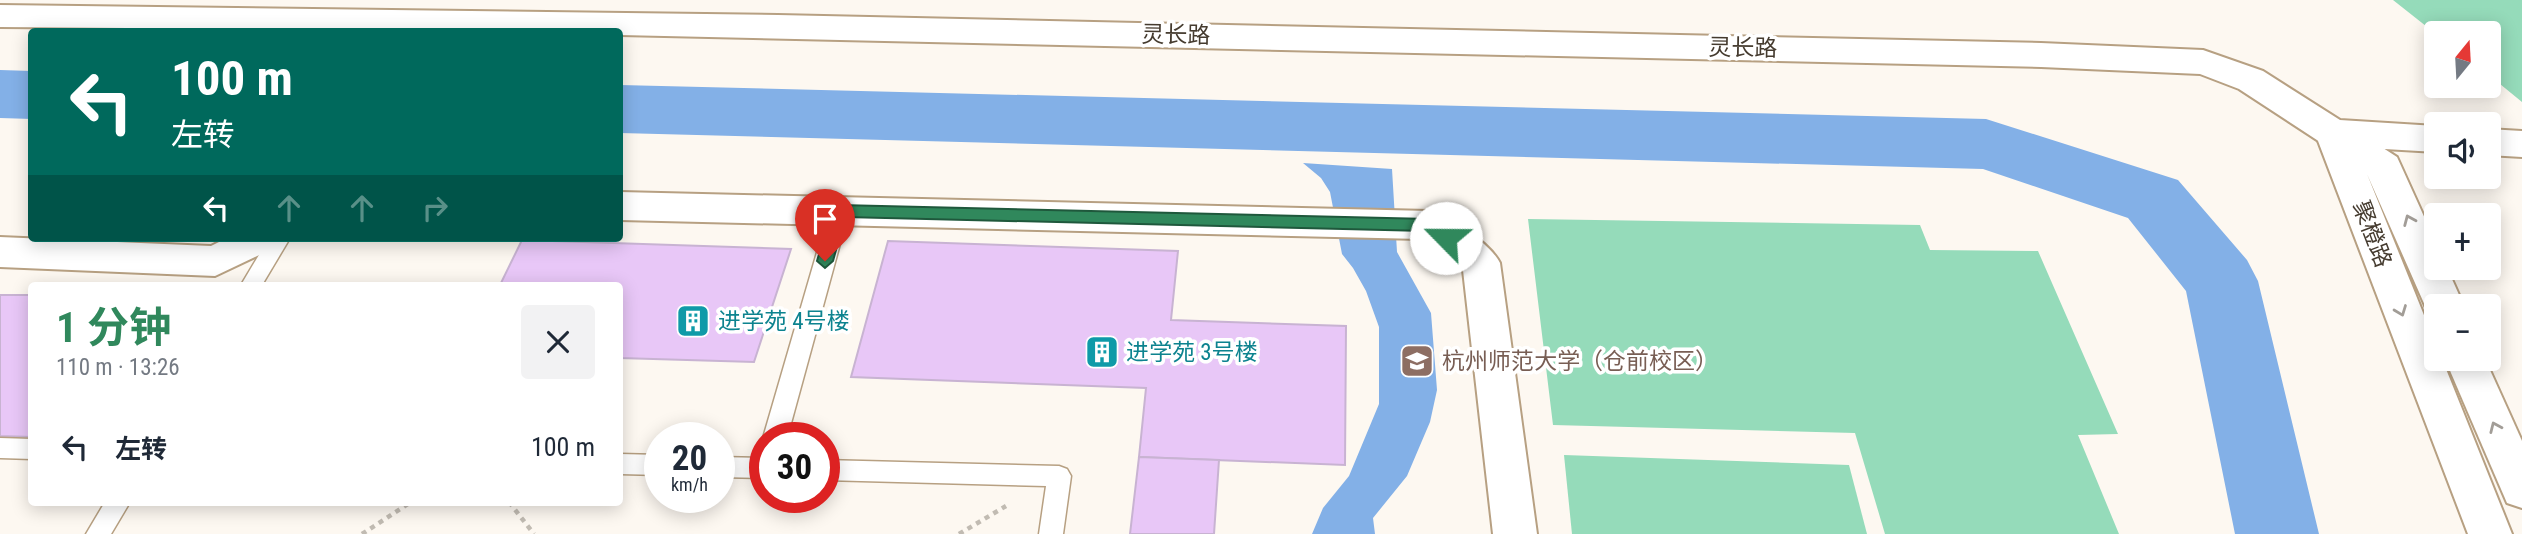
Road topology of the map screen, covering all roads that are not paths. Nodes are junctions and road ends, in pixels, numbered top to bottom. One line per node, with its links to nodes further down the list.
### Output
1 (0, 16): 2 (street, 灵长路)
2 (2333, 133): 3 (street); 12 (street, 聚橙路, one-way to 2); 25 (street, 聚橙路, one-way to 25)
3 (2424, 138)
4 (2501, 143): 5 (street)
5 (2522, 144)
6 (623, 206): 7 (street)
7 (839, 211): 14 (lane); 24 (street)
8 (253, 242): 10 (street)
9 (278, 242): 11 (lane)
10 (0, 252)
11 (253, 282)
12 (2439, 294)
13 (2470, 371): 20 (street, one-way to 13)
14 (780, 422)
15 (0, 448): 16 (lane)
16 (28, 449)
17 (623, 464): 18 (lane)
18 (644, 465)
19 (840, 470): 23 (lane)
20 (2522, 489)
21 (116, 506): 22 (lane)
22 (98, 534)
23 (1051, 534)
24 (1516, 534)
25 (2490, 534)

